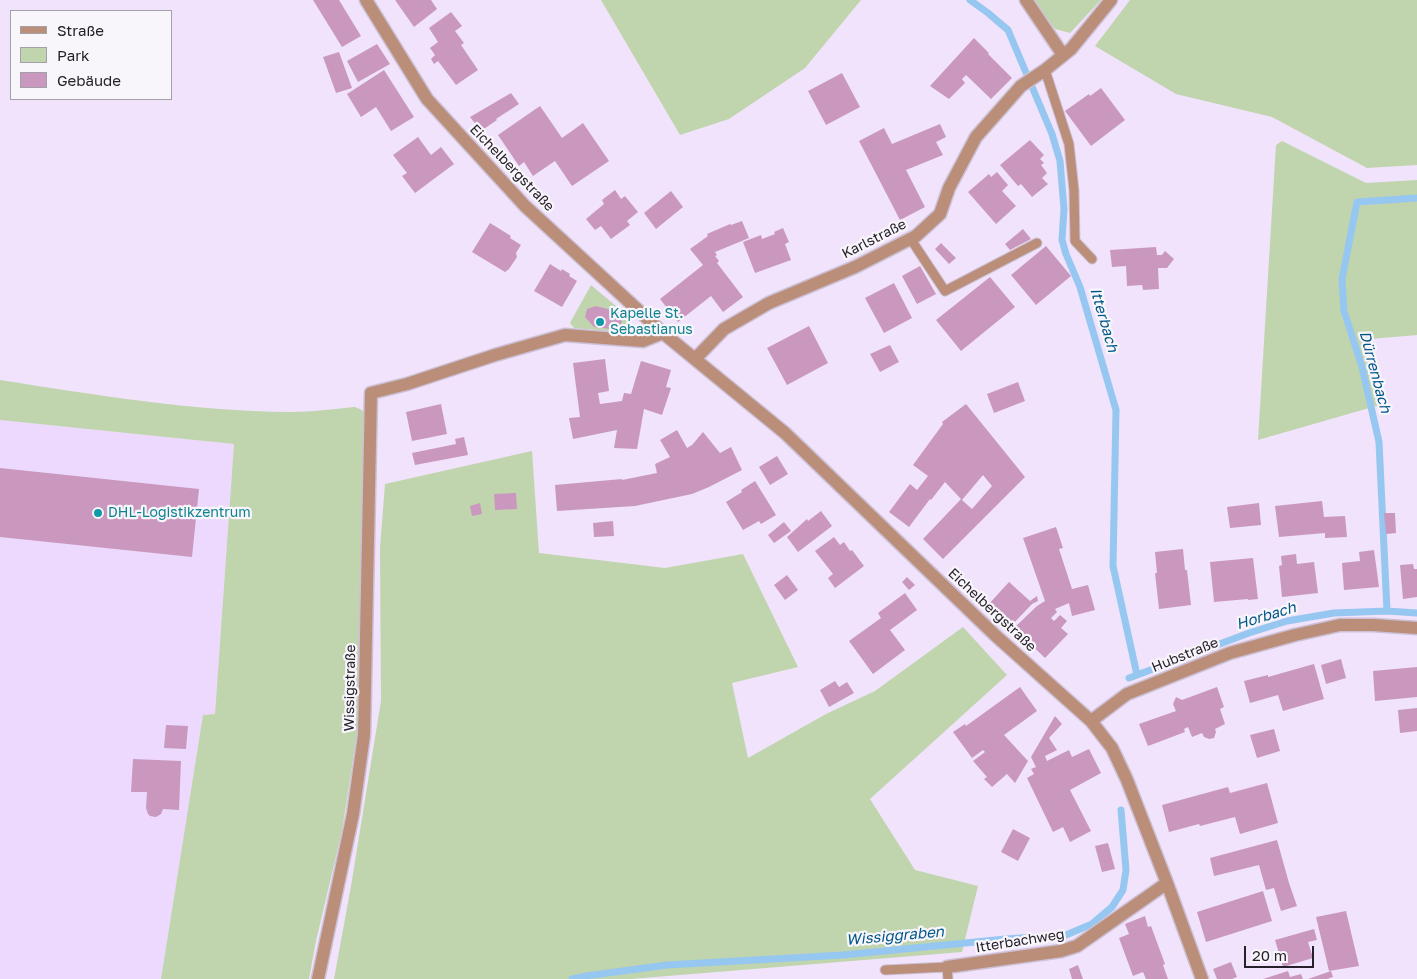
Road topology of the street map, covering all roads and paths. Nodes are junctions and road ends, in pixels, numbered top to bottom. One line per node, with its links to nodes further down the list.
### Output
1 (366, 0): 9 (street, Eichelbergstraße)
2 (1026, 0): 4 (street)
3 (1111, 0): 4 (street, Karlstraße)
4 (1064, 55): 5 (street, Karlstraße)
5 (1045, 70): 6 (street, Karlstraße); 8 (lane)
6 (910, 238): 7 (lane); 10 (street, Karlstraße)
7 (1037, 243)
8 (1092, 259)
9 (663, 333): 10 (street, Eichelbergstraße); 16 (street, Wissigstraße)
10 (695, 359): 12 (street, Eichelbergstraße)
11 (1417, 628): 12 (street, Hubstraße)
12 (1091, 721): 13 (street, Eichelbergstraße)
13 (1168, 883): 15 (street, Itterbachweg); 17 (street, Eichelbergstraße)
14 (884, 970): 15 (lane, Itterbachweg)
15 (948, 973)
16 (318, 979)
17 (1202, 979)

